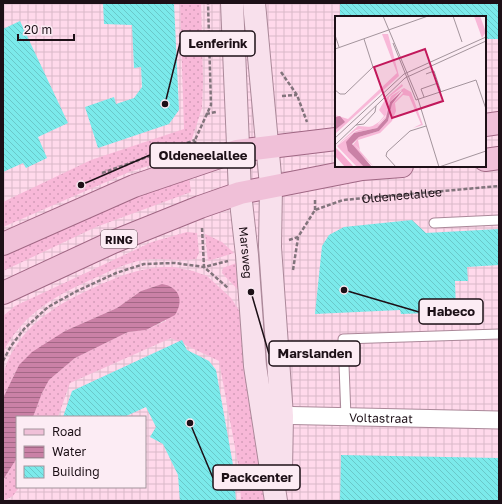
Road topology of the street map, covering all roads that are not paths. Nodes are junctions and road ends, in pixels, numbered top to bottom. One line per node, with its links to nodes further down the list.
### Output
1 (232, 3): 7 (street, Marsweg)
2 (254, 3): 6 (street, Marsweg)
3 (499, 123): 4 (main road)
4 (486, 125)
5 (335, 139): 6 (main road)
6 (268, 147): 7 (main road); 11 (street, Marsweg)
7 (237, 151): 12 (street, Marsweg); 15 (main road)
8 (499, 158): 9 (main road)
9 (486, 160)
10 (389, 167): 11 (main road, RING)
11 (271, 186): 12 (main road, RING); 18 (street, Marsweg)
12 (240, 193): 16 (main road, RING); 18 (street, Marsweg)
13 (499, 220): 14 (lane)
14 (434, 223)
15 (3, 244)
16 (3, 293)
17 (499, 334): 19 (lane)
18 (273, 415): 19 (street, Voltastraat); 21 (street, Marsweg); 22 (street, Marsweg)
19 (346, 417): 20 (street, Voltastraat)
20 (499, 420)
21 (276, 501)
22 (281, 501)

